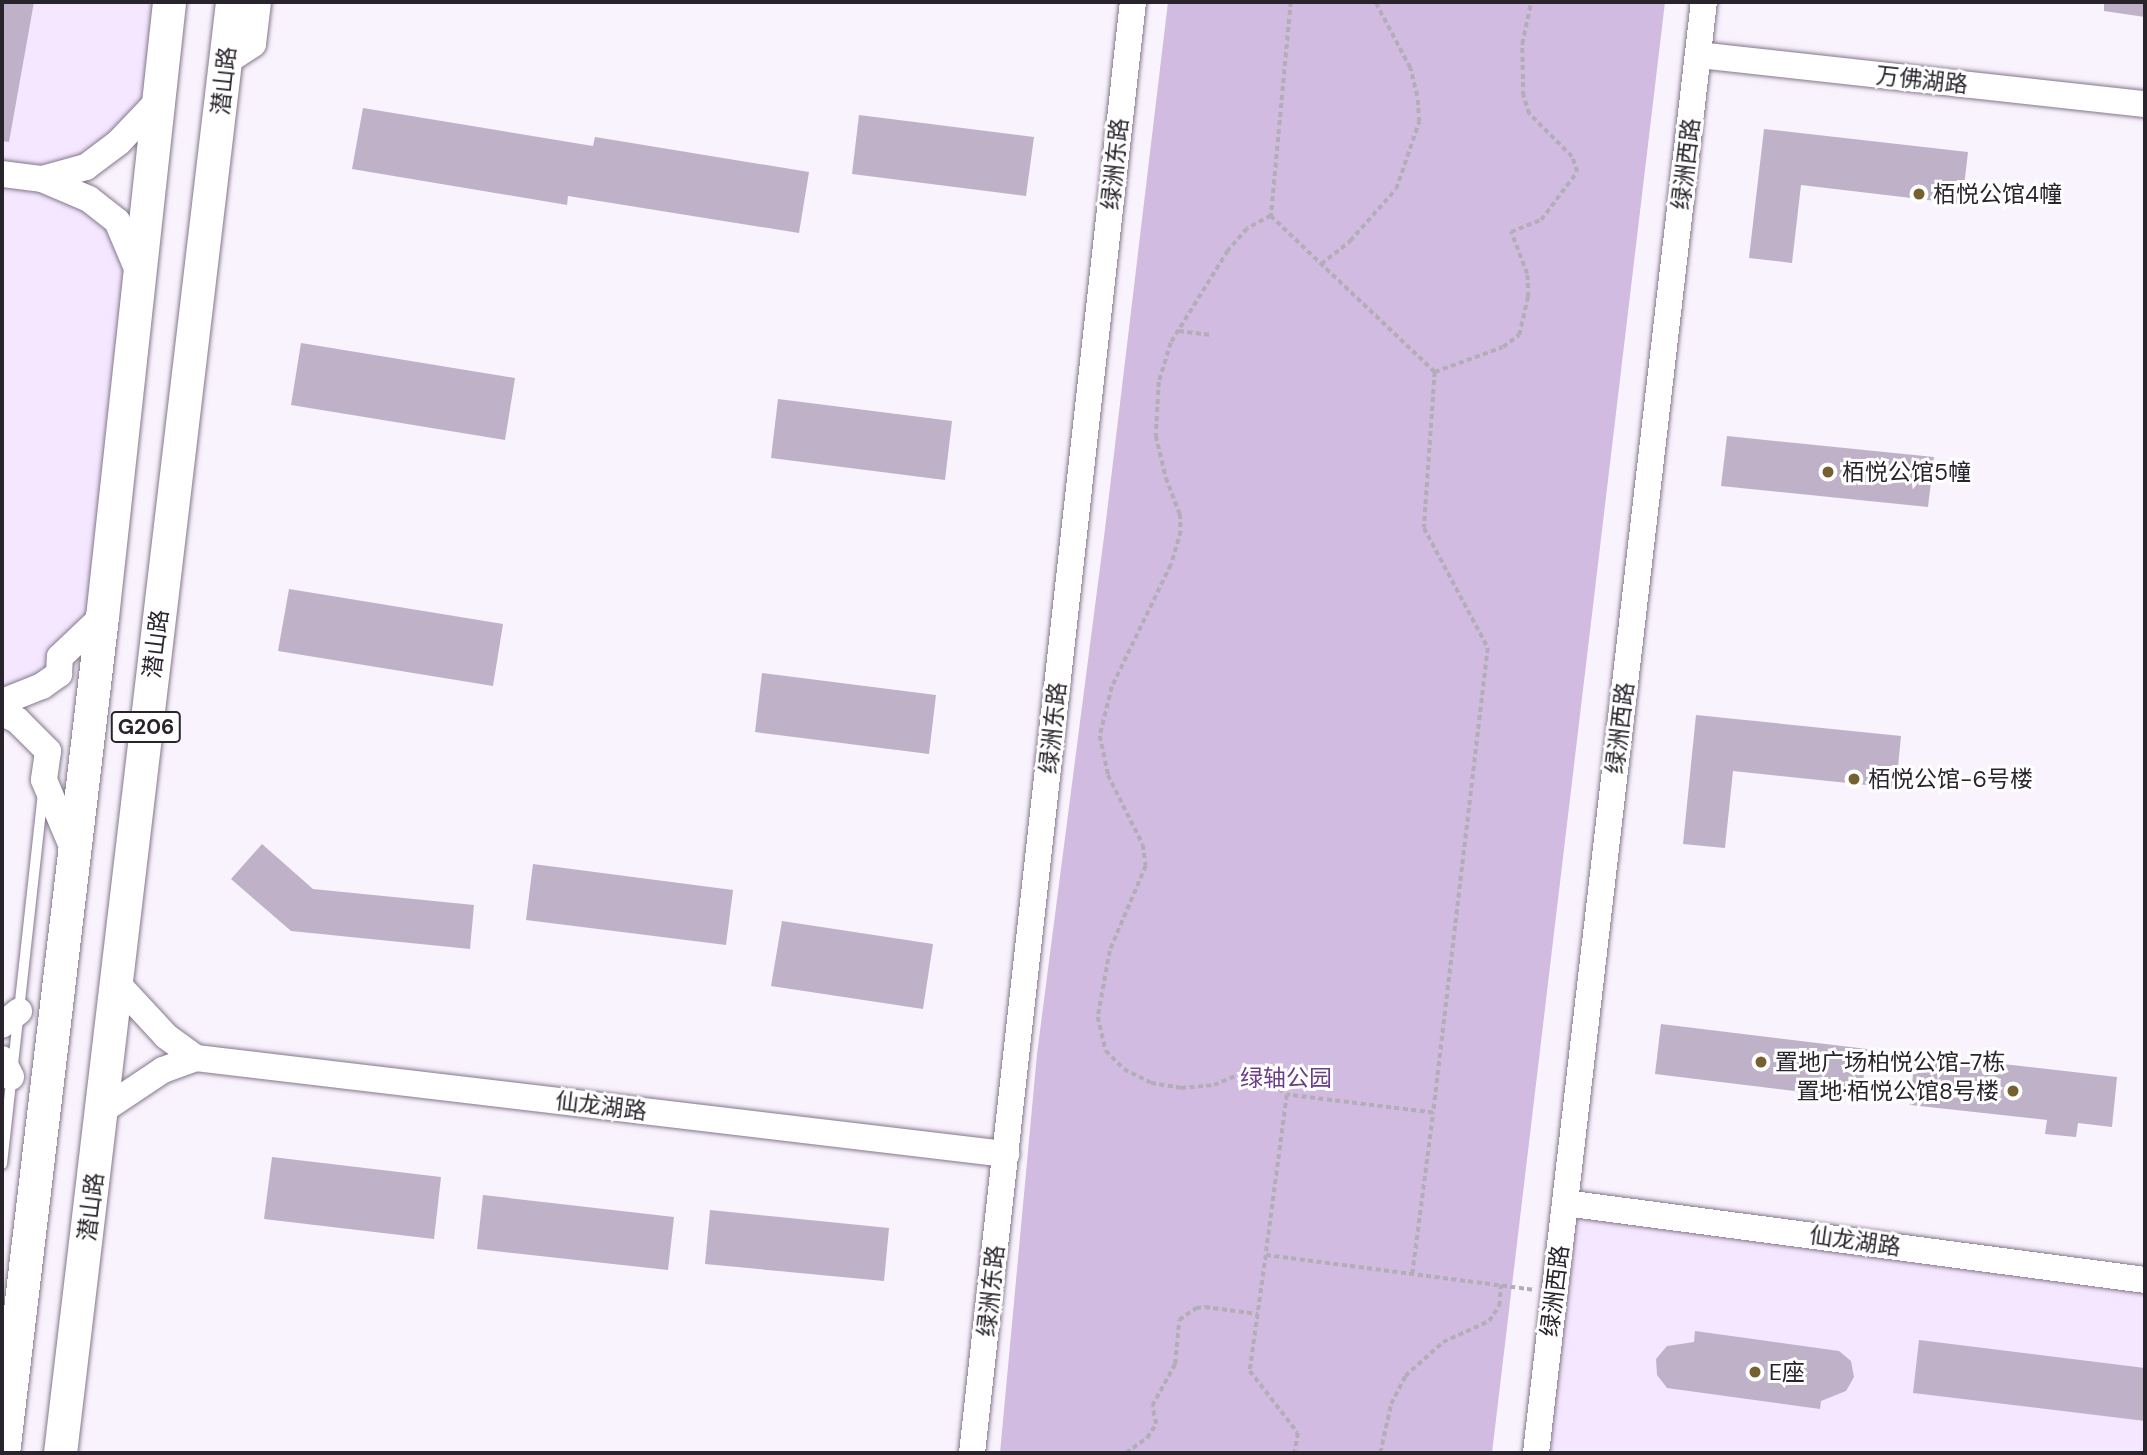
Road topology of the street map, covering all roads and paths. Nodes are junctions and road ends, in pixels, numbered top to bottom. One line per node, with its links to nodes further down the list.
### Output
1 (169, 2): 11 (main road, G206)
2 (232, 2): 10 (main road, 潜山路 / G206)
3 (258, 2): 10 (street)
4 (1133, 2): 33 (street, 绿洲东路)
5 (1291, 2): 15 (path)
6 (1375, 2): 16 (path)
7 (1531, 2): 20 (path)
8 (1704, 2): 9 (street, 绿洲西路)
9 (1699, 55): 12 (street, 万佛湖路); 35 (street, 绿洲西路)
10 (227, 61): 26 (main road, 潜山路 / G206)
11 (157, 103): 14 (street); 17 (main road, G206)
12 (2145, 104)
13 (2, 174): 14 (street)
14 (42, 179): 17 (street)
15 (1272, 216): 16 (path); 18 (path)
16 (1321, 264): 20 (path)
17 (139, 273): 21 (main road, G206)
18 (1179, 331): 19 (path); 30 (path)
19 (1213, 335)
20 (1435, 372): 32 (path)
21 (102, 617): 22 (street); 25 (main road, G206)
22 (2, 702)
23 (2, 713): 24 (street)
24 (44, 780): 25 (street); 27 (lane)
25 (74, 851): 42 (main road, G206)
26 (115, 981): 28 (street); 31 (main road, 潜山路 / G206)
27 (10, 1018): 29 (lane)
28 (196, 1058): 31 (street); 33 (street, 仙龙湖路)
29 (7, 1068): 34 (lane)
30 (1287, 1095): 32 (path); 36 (path)
31 (103, 1110): 43 (main road, 潜山路 / G206)
32 (1433, 1112): 37 (path)
33 (1006, 1154): 44 (street, 绿洲东路)
34 (2, 1164)
35 (1565, 1203): 38 (street, 仙龙湖路); 40 (street, 绿洲西路)
36 (1266, 1255): 37 (path); 41 (path)
37 (1412, 1274): 39 (path)
38 (2145, 1280)
39 (1501, 1285): 40 (path); 47 (path)
40 (1555, 1293): 48 (street, 绿洲西路)
41 (1258, 1314): 45 (path); 46 (path)
42 (3, 1453)
43 (60, 1453)
44 (972, 1453)
45 (1126, 1453)
46 (1295, 1453)
47 (1380, 1453)
48 (1536, 1453)

